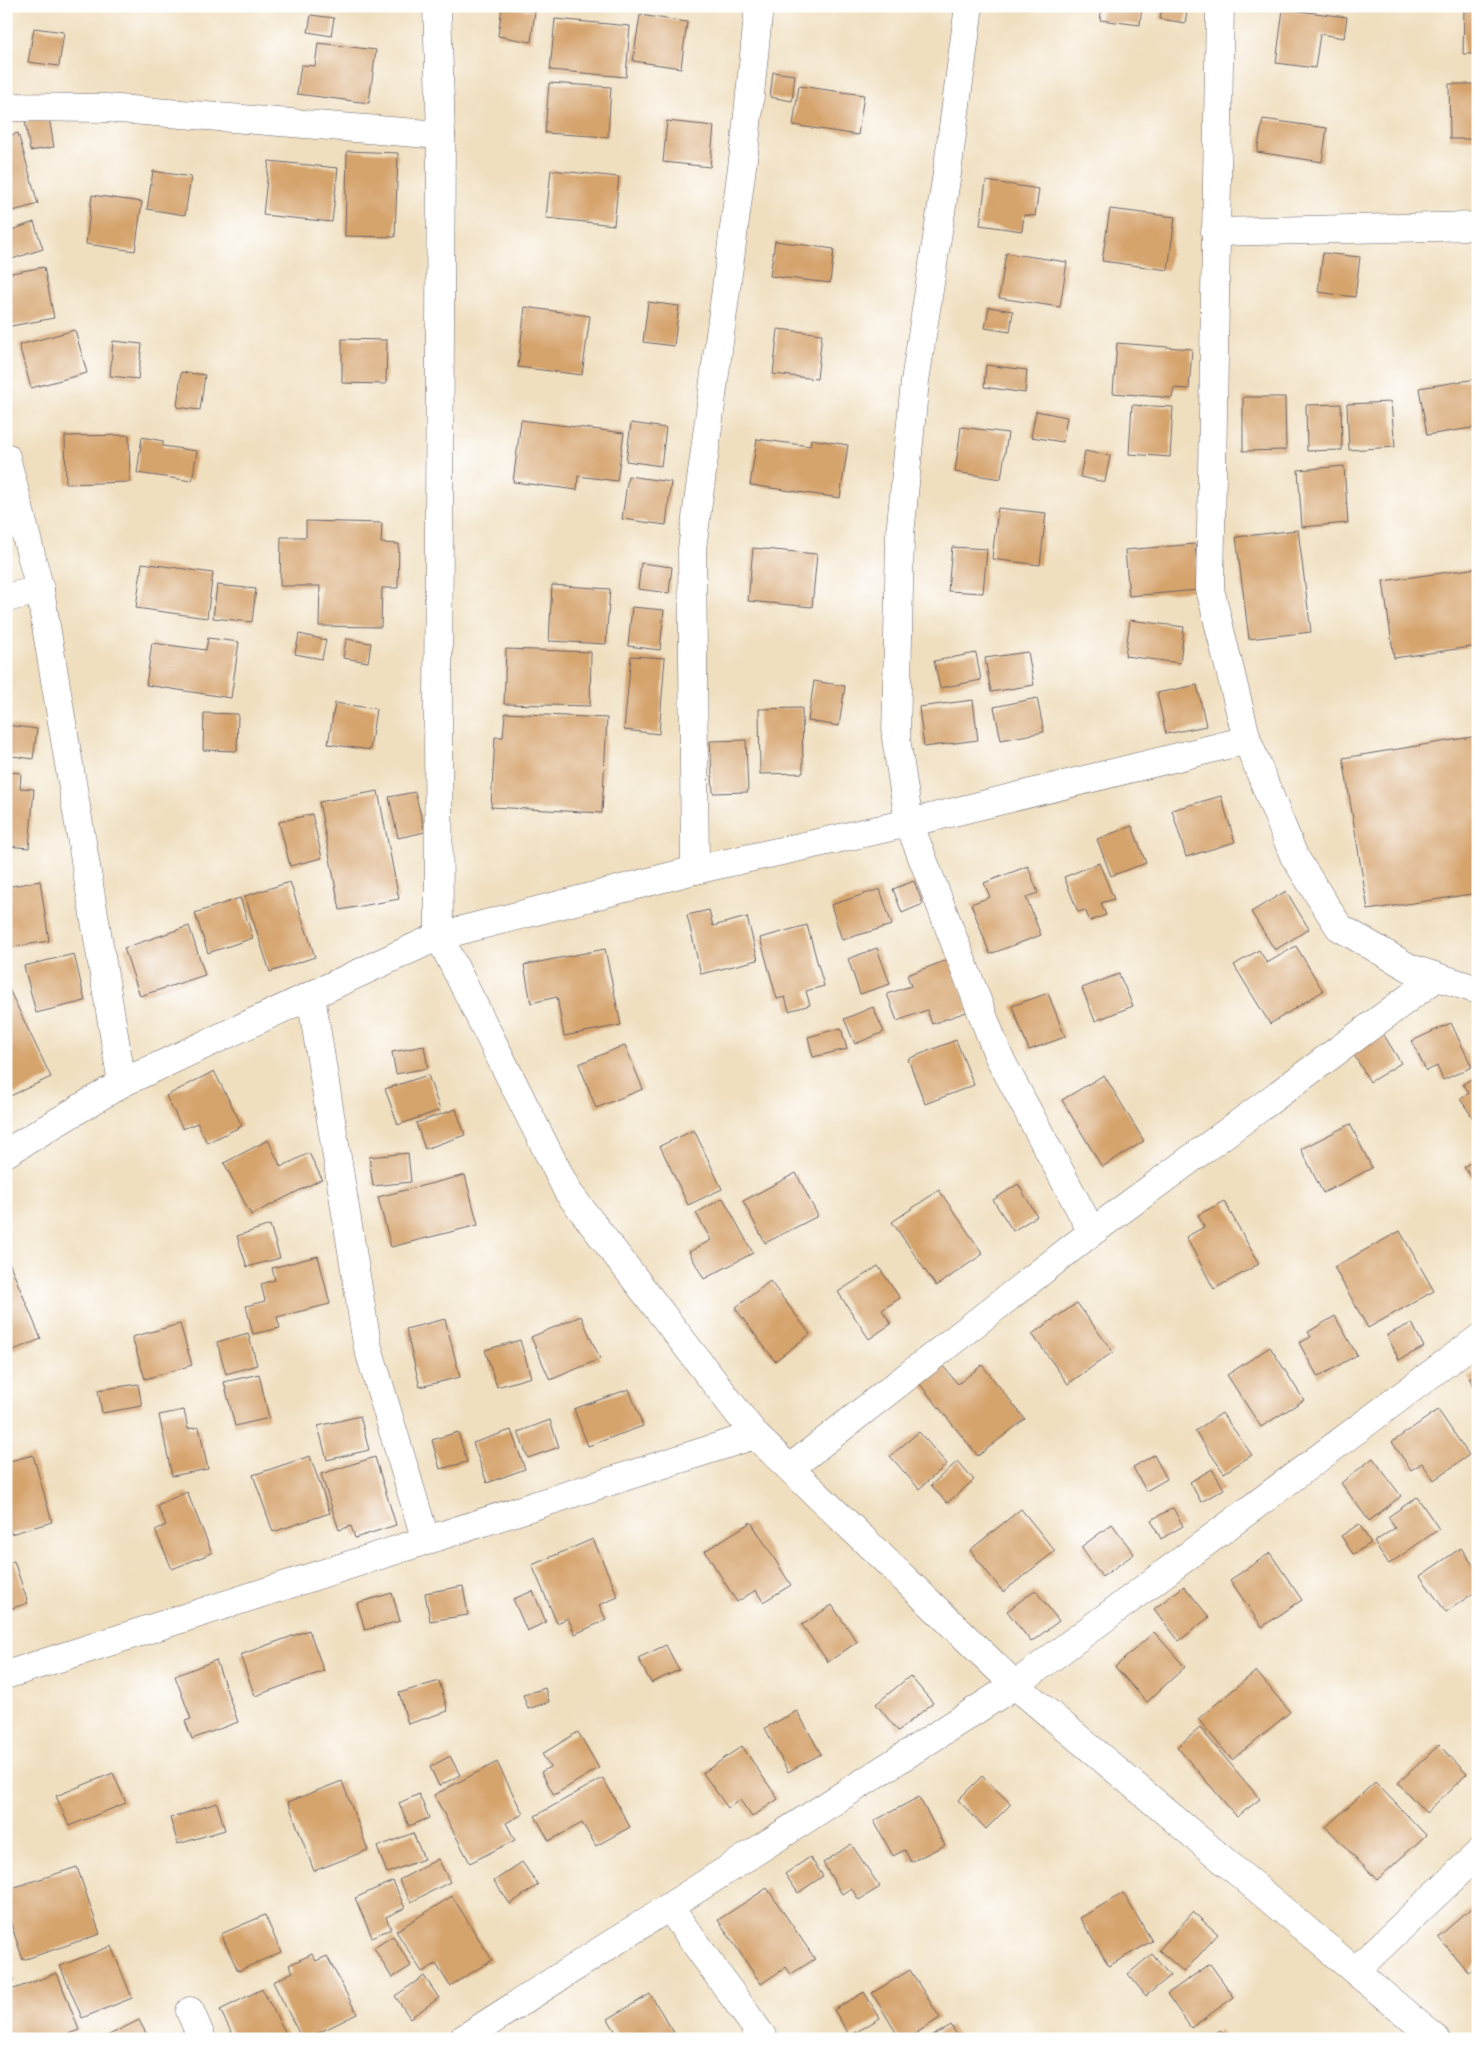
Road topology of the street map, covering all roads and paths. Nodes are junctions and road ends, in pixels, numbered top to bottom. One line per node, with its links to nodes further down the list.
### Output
1 (437, 6): 6 (street)
2 (759, 6): 14 (street)
3 (969, 6): 13 (street)
4 (1220, 6): 8 (street)
5 (6, 108): 6 (street)
6 (441, 135): 15 (street)
7 (1478, 226): 8 (street)
8 (1215, 232): 12 (street)
9 (6, 458): 10 (street)
10 (40, 590): 11 (street); 19 (street)
11 (6, 598)
12 (1247, 740): 13 (street); 16 (street)
13 (909, 823): 14 (street); 21 (street)
14 (696, 870): 15 (street)
15 (439, 936): 18 (street); 23 (street)
16 (1437, 977): 17 (street); 21 (street)
17 (1478, 990)
18 (311, 996): 19 (street); 25 (street)
19 (122, 1083): 20 (street)
20 (6, 1153)
21 (1092, 1232): 24 (street)
22 (1478, 1339): 27 (street)
23 (755, 1435): 24 (street); 25 (street)
24 (790, 1468): 27 (street)
25 (426, 1541): 26 (street)
26 (6, 1675)
27 (1015, 1685): 29 (street); 30 (street)
28 (1478, 1854): 30 (street)
29 (669, 1907): 33 (street); 34 (street)
30 (1355, 1971): 35 (street)
31 (190, 2011): 32 (street)
32 (202, 2039)
33 (463, 2039)
34 (764, 2039)
35 (1436, 2039)

